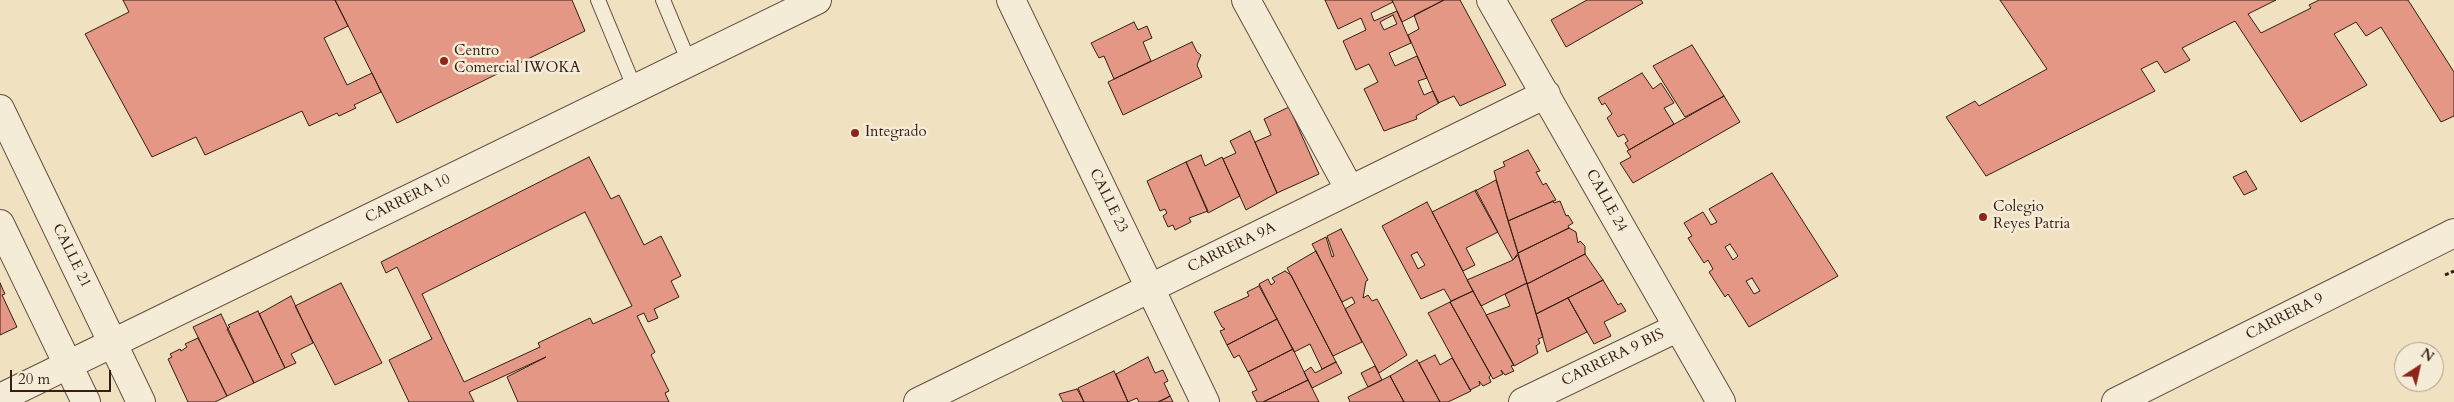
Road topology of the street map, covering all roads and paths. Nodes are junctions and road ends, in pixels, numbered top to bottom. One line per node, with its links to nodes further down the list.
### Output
1 (598, 0): 8 (lane)
2 (664, 0): 7 (lane)
3 (816, 0): 7 (street, CARRERA 10)
4 (1010, 0): 14 (street, CALLE 23)
5 (1246, 0): 11 (street)
6 (1492, 0): 9 (street, CALLE 24)
7 (689, 62): 8 (street, CARRERA 10)
8 (635, 89): 16 (street, CARRERA 10)
9 (1546, 94): 11 (street, CARRERA 9A); 15 (street, CALLE 24)
10 (0, 110): 16 (street, CALLE 21)
11 (1350, 190): 14 (street, CARRERA 9A)
12 (0, 224): 17 (street)
13 (2454, 233): 25 (street, CARRERA 9)
14 (1150, 288): 21 (street, CARRERA 9A); 22 (street, CALLE 23)
15 (1677, 328): 23 (street, CARRERA 9 BIS); 24 (street, CALLE 24)
16 (113, 343): 17 (street, CARRERA 10); 20 (street, CALLE 21)
17 (68, 365): 18 (street, CARRERA 10); 19 (street)
18 (0, 398)
19 (86, 402)
20 (141, 402)
21 (918, 402)
22 (1205, 402)
23 (1523, 402)
24 (1721, 402)
25 (2116, 402)

